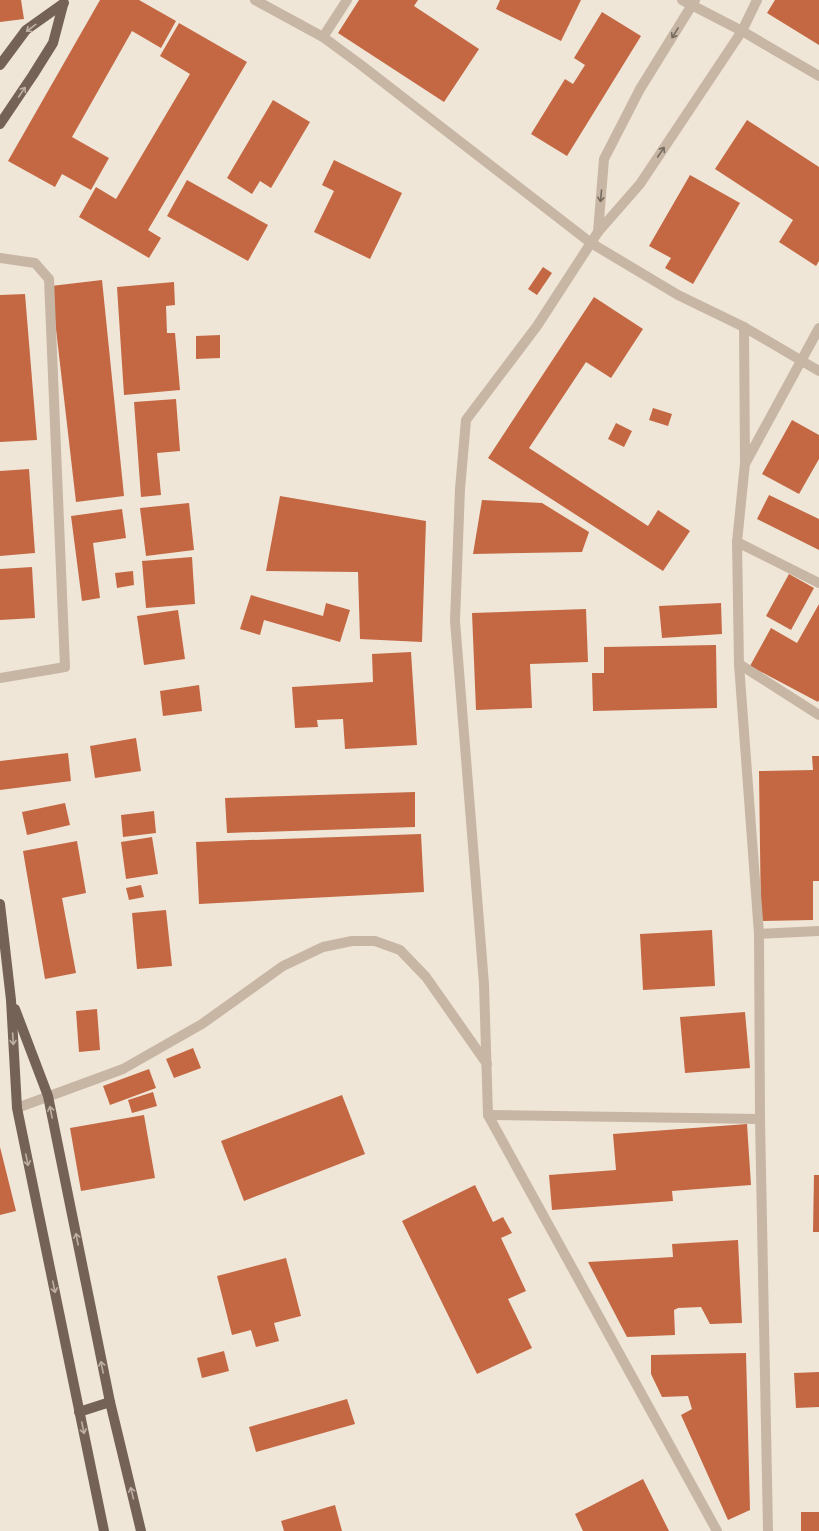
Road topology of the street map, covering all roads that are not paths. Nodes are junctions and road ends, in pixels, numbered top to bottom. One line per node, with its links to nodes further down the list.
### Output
1 (255, 0): 8 (street)
2 (347, 0): 8 (street)
3 (682, 0): 6 (street)
4 (757, 0): 7 (street)
5 (65, 3): 9 (main road, one-way to 9); 11 (main road, one-way to 5)
6 (694, 3): 7 (street); 12 (street, one-way to 12)
7 (742, 31): 10 (street); 12 (street, one-way to 7)
8 (323, 37): 13 (street)
9 (0, 65)
10 (819, 76)
11 (0, 124)
12 (598, 232): 13 (street)
13 (591, 243): 15 (street); 29 (street)
14 (0, 258): 23 (street)
15 (744, 327): 17 (street); 19 (street)
16 (819, 328): 17 (street)
17 (801, 360): 18 (street); 19 (street)
18 (819, 370)
19 (745, 463): 20 (street)
20 (737, 542): 21 (street); 22 (street)
21 (819, 583)
22 (739, 664): 24 (street); 27 (street)
23 (0, 678)
24 (819, 714)
25 (0, 904): 28 (main road)
26 (819, 931): 27 (street)
27 (759, 934): 33 (street)
28 (11, 1000): 30 (main road); 31 (main road, one-way to 31)
29 (487, 1064): 30 (street); 32 (street)
30 (48, 1096): 31 (street); 34 (main road, one-way to 30)
31 (17, 1108): 35 (main road, one-way to 35)
32 (488, 1116): 33 (street); 38 (street)
33 (760, 1119): 39 (street)
34 (110, 1402): 35 (main road); 37 (main road, one-way to 34)
35 (79, 1412): 36 (main road, one-way to 36)
36 (104, 1531)
37 (141, 1531)
38 (717, 1531)
39 (768, 1531)

